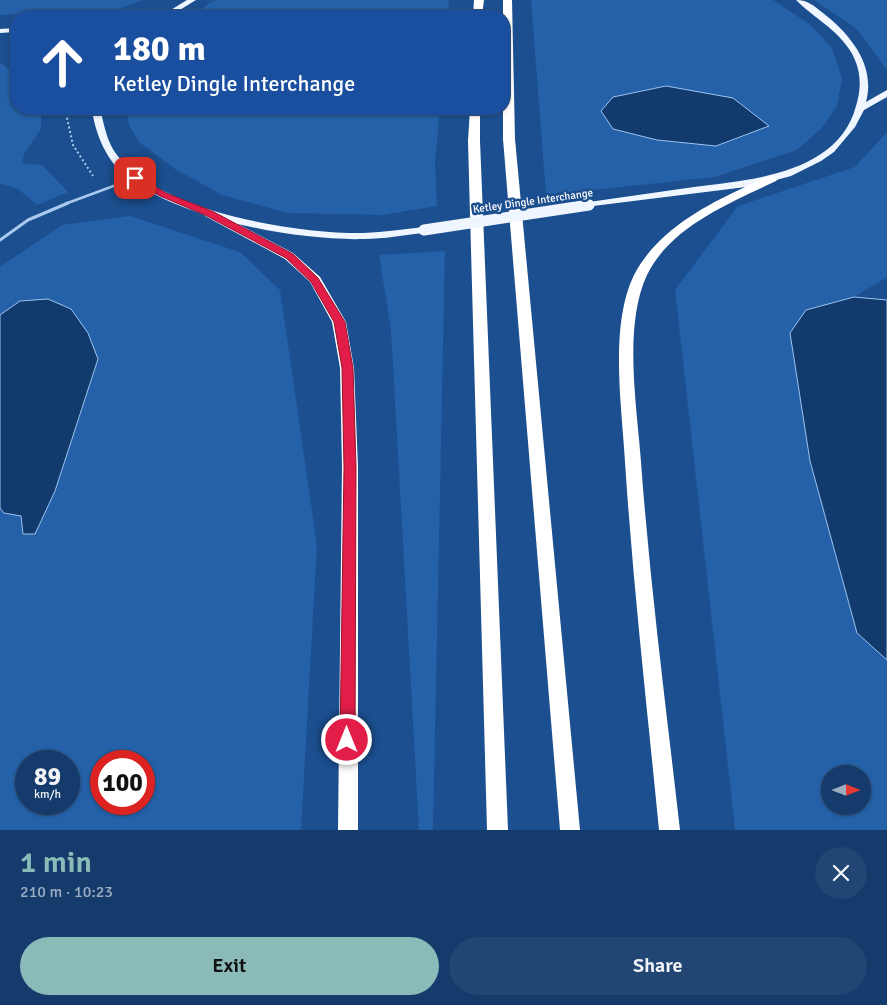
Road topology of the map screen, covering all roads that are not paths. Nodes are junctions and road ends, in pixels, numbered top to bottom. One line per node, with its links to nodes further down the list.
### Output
1 (192, 0): 3 (main road)
2 (800, 0): 5 (main road, Ketley Dingle Interchange)
3 (175, 10)
4 (887, 93): 5 (main road)
5 (862, 108): 10 (main road, Ketley Dingle Interchange)
6 (97, 115): 9 (main road, Ketley Dingle Interchange)
7 (475, 115): 14 (highway)
8 (509, 115): 15 (highway)
9 (135, 178): 11 (main road, Ketley Dingle Interchange); 12 (lane)
10 (772, 178): 11 (main road, Ketley Dingle Interchange, bridge); 16 (highway)
11 (209, 213): 13 (highway)
12 (0, 240)
13 (348, 830)
14 (497, 830)
15 (570, 830)
16 (670, 830)

